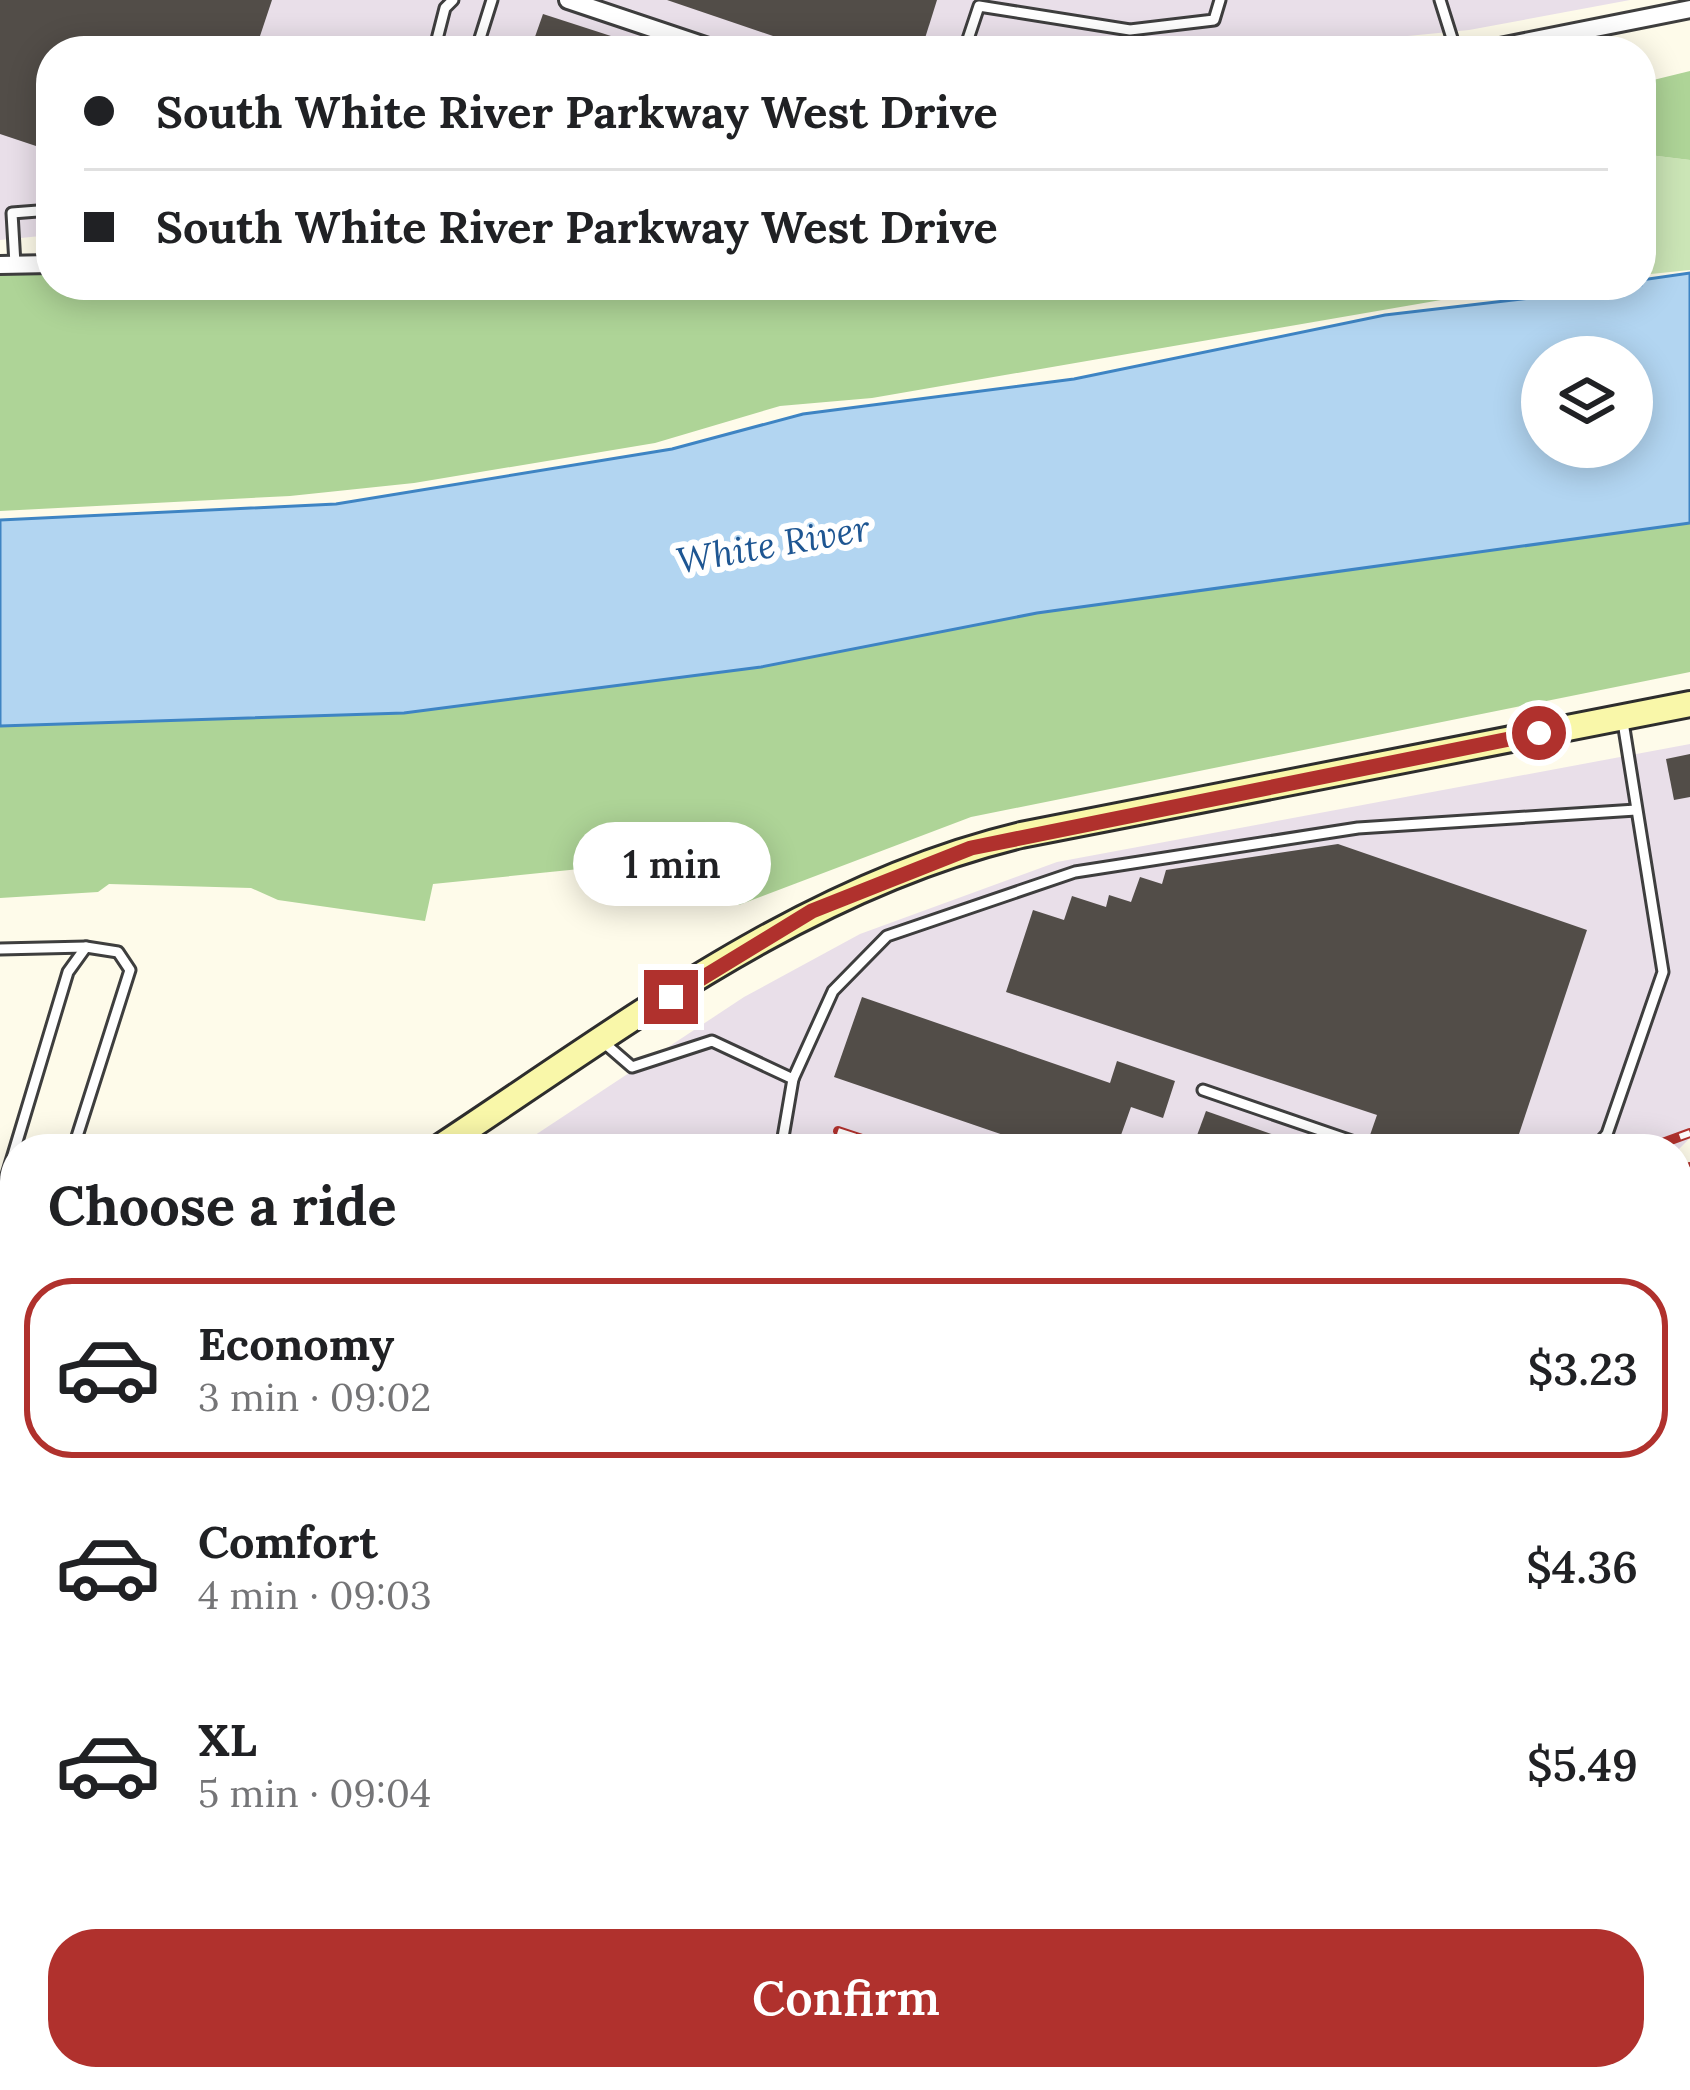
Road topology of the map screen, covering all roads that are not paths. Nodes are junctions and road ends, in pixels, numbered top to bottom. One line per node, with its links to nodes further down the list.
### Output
1 (492, 0): 8 (lane)
2 (568, 0): 9 (street)
3 (1220, 0): 10 (lane)
4 (1440, 0): 11 (lane)
5 (447, 3): 7 (lane)
6 (1690, 9): 12 (street)
7 (438, 36)
8 (481, 36)
9 (675, 36)
10 (969, 36)
11 (1451, 36)
12 (1555, 36)
13 (36, 211): 14 (lane)
14 (7, 264)
15 (1690, 704): 16 (street)
16 (1622, 717): 17 (lane); 20 (street)
17 (1636, 810): 21 (lane); 28 (lane)
18 (86, 947): 19 (lane); 23 (lane); 24 (lane)
19 (0, 949)
20 (602, 1041): 21 (lane); 25 (street)
21 (793, 1079): 26 (lane)
22 (1203, 1090): 27 (lane)
23 (19, 1134)
24 (78, 1134)
25 (460, 1134)
26 (784, 1134)
27 (1331, 1134)
28 (1607, 1134)

